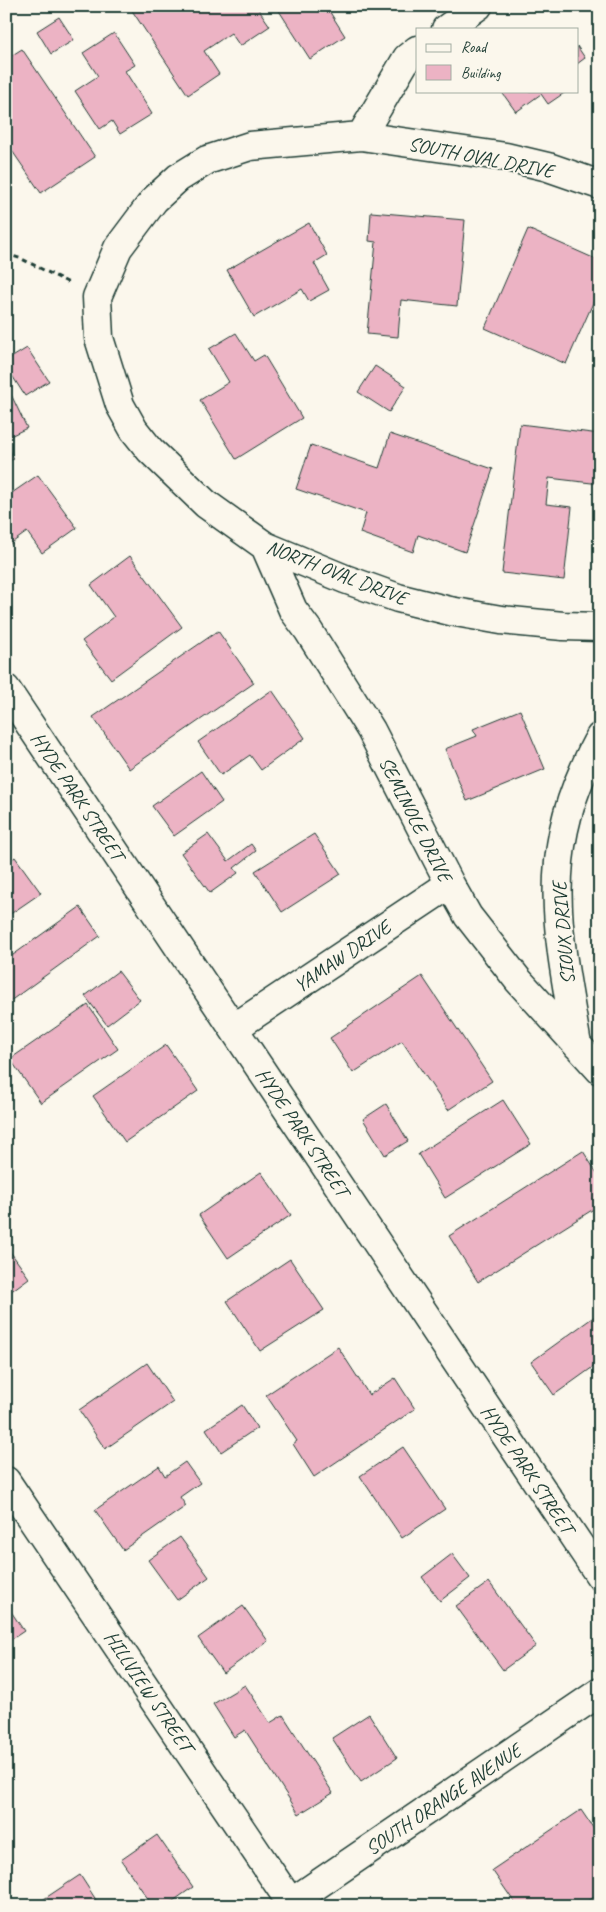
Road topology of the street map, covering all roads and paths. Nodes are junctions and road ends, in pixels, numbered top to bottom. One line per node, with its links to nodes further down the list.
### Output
1 (478, 6): 2 (street)
2 (447, 28)
3 (416, 51): 4 (street)
4 (361, 136): 5 (street, SOUTH OVAL DRIVE); 7 (street, SOUTH OVAL DRIVE)
5 (600, 185)
6 (6, 254): 7 (path)
7 (97, 297): 8 (street, NORTH OVAL DRIVE)
8 (265, 546): 9 (street, NORTH OVAL DRIVE); 12 (street, SEMINOLE DRIVE)
9 (600, 627)
10 (6, 689): 13 (street, HYDE PARK STREET)
11 (600, 737): 14 (street, SIOUX DRIVE)
12 (450, 884): 13 (street, YAMAW DRIVE); 14 (street, SEMINOLE DRIVE)
13 (234, 1028): 17 (street, HYDE PARK STREET)
14 (577, 1045): 15 (street, SEMINOLE DRIVE)
15 (600, 1070)
16 (6, 1481): 19 (street, HILLVIEW STREET)
17 (600, 1576)
18 (600, 1692): 19 (street, SOUTH ORANGE AVENUE)
19 (290, 1905)

